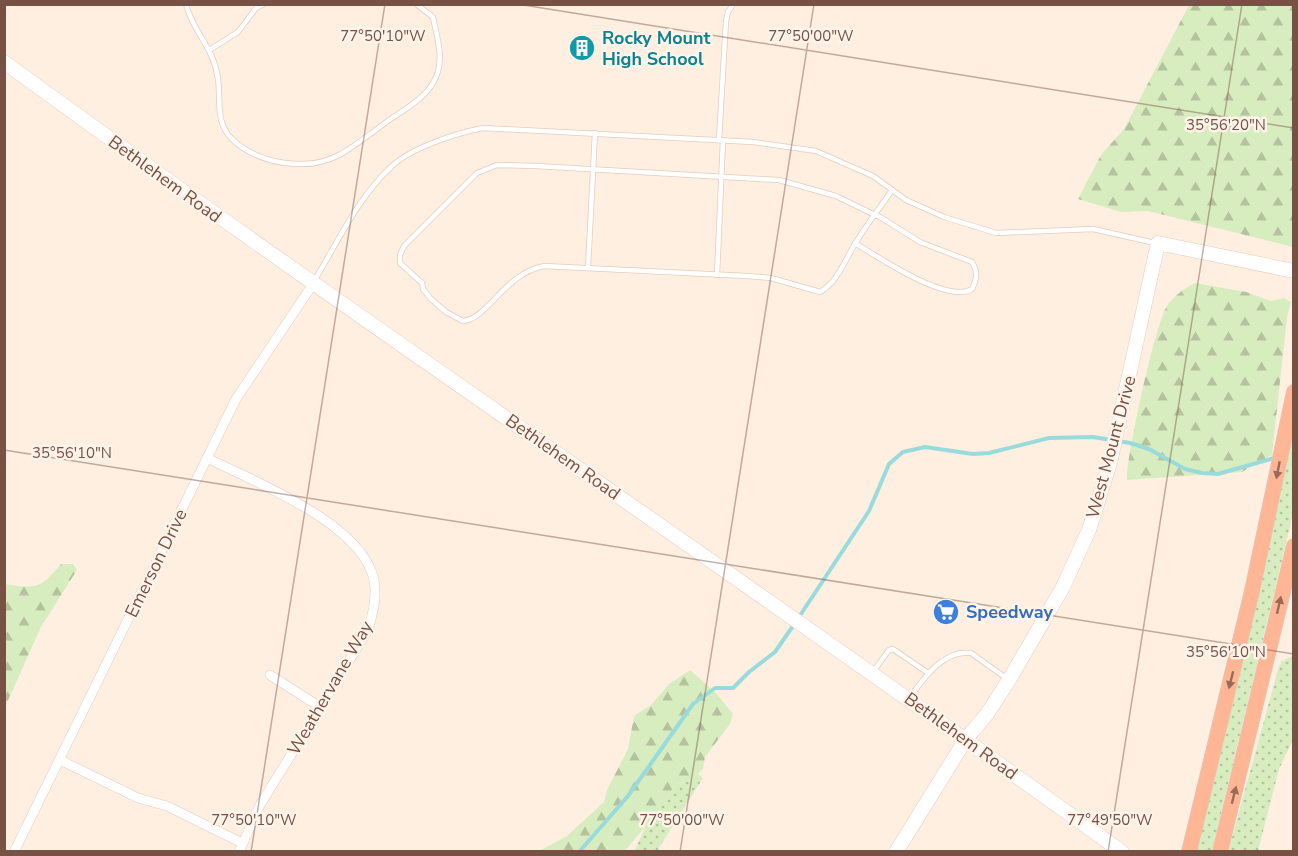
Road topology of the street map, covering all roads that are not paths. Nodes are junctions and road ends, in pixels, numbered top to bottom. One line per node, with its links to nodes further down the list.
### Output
1 (186, 4): 5 (lane)
2 (264, 4): 5 (lane)
3 (416, 4): 5 (lane)
4 (733, 4): 8 (lane)
5 (211, 49)
6 (4, 62): 18 (main road, Bethlehem Road)
7 (595, 133): 8 (lane); 9 (lane); 18 (lane)
8 (721, 140): 10 (lane); 11 (lane)
9 (592, 169): 10 (lane); 15 (lane); 15 (lane)
10 (721, 175): 12 (lane); 17 (lane)
11 (892, 190): 12 (lane); 14 (lane)
12 (874, 215): 13 (lane); 13 (lane)
13 (855, 243): 17 (lane)
14 (1158, 243): 16 (main road); 25 (main road, West Mount Drive)
15 (588, 268): 17 (lane)
16 (1293, 271)
17 (717, 275)
18 (313, 284): 20 (street, Emerson Drive); 22 (main road, Bethlehem Road)
19 (1293, 392): 34 (highway, one-way to 34)
20 (207, 458): 27 (street, Weathervane Way); 29 (street, Emerson Drive)
21 (1293, 546): 35 (highway, one-way to 21)
22 (873, 672): 23 (lane); 26 (main road, Bethlehem Road)
23 (928, 673): 25 (lane); 26 (lane)
24 (270, 675): 27 (street)
25 (1009, 680): 28 (main road, West Mount Drive)
26 (909, 698): 28 (main road, Bethlehem Road)
27 (320, 707): 30 (street, Weathervane Way)
28 (966, 739): 32 (main road, West Mount Drive); 33 (main road, Bethlehem Road)
29 (60, 760): 30 (street); 31 (street, Emerson Drive)
30 (241, 847)
31 (14, 852)
32 (896, 852)
33 (1122, 852)
34 (1189, 852)
35 (1220, 852)

